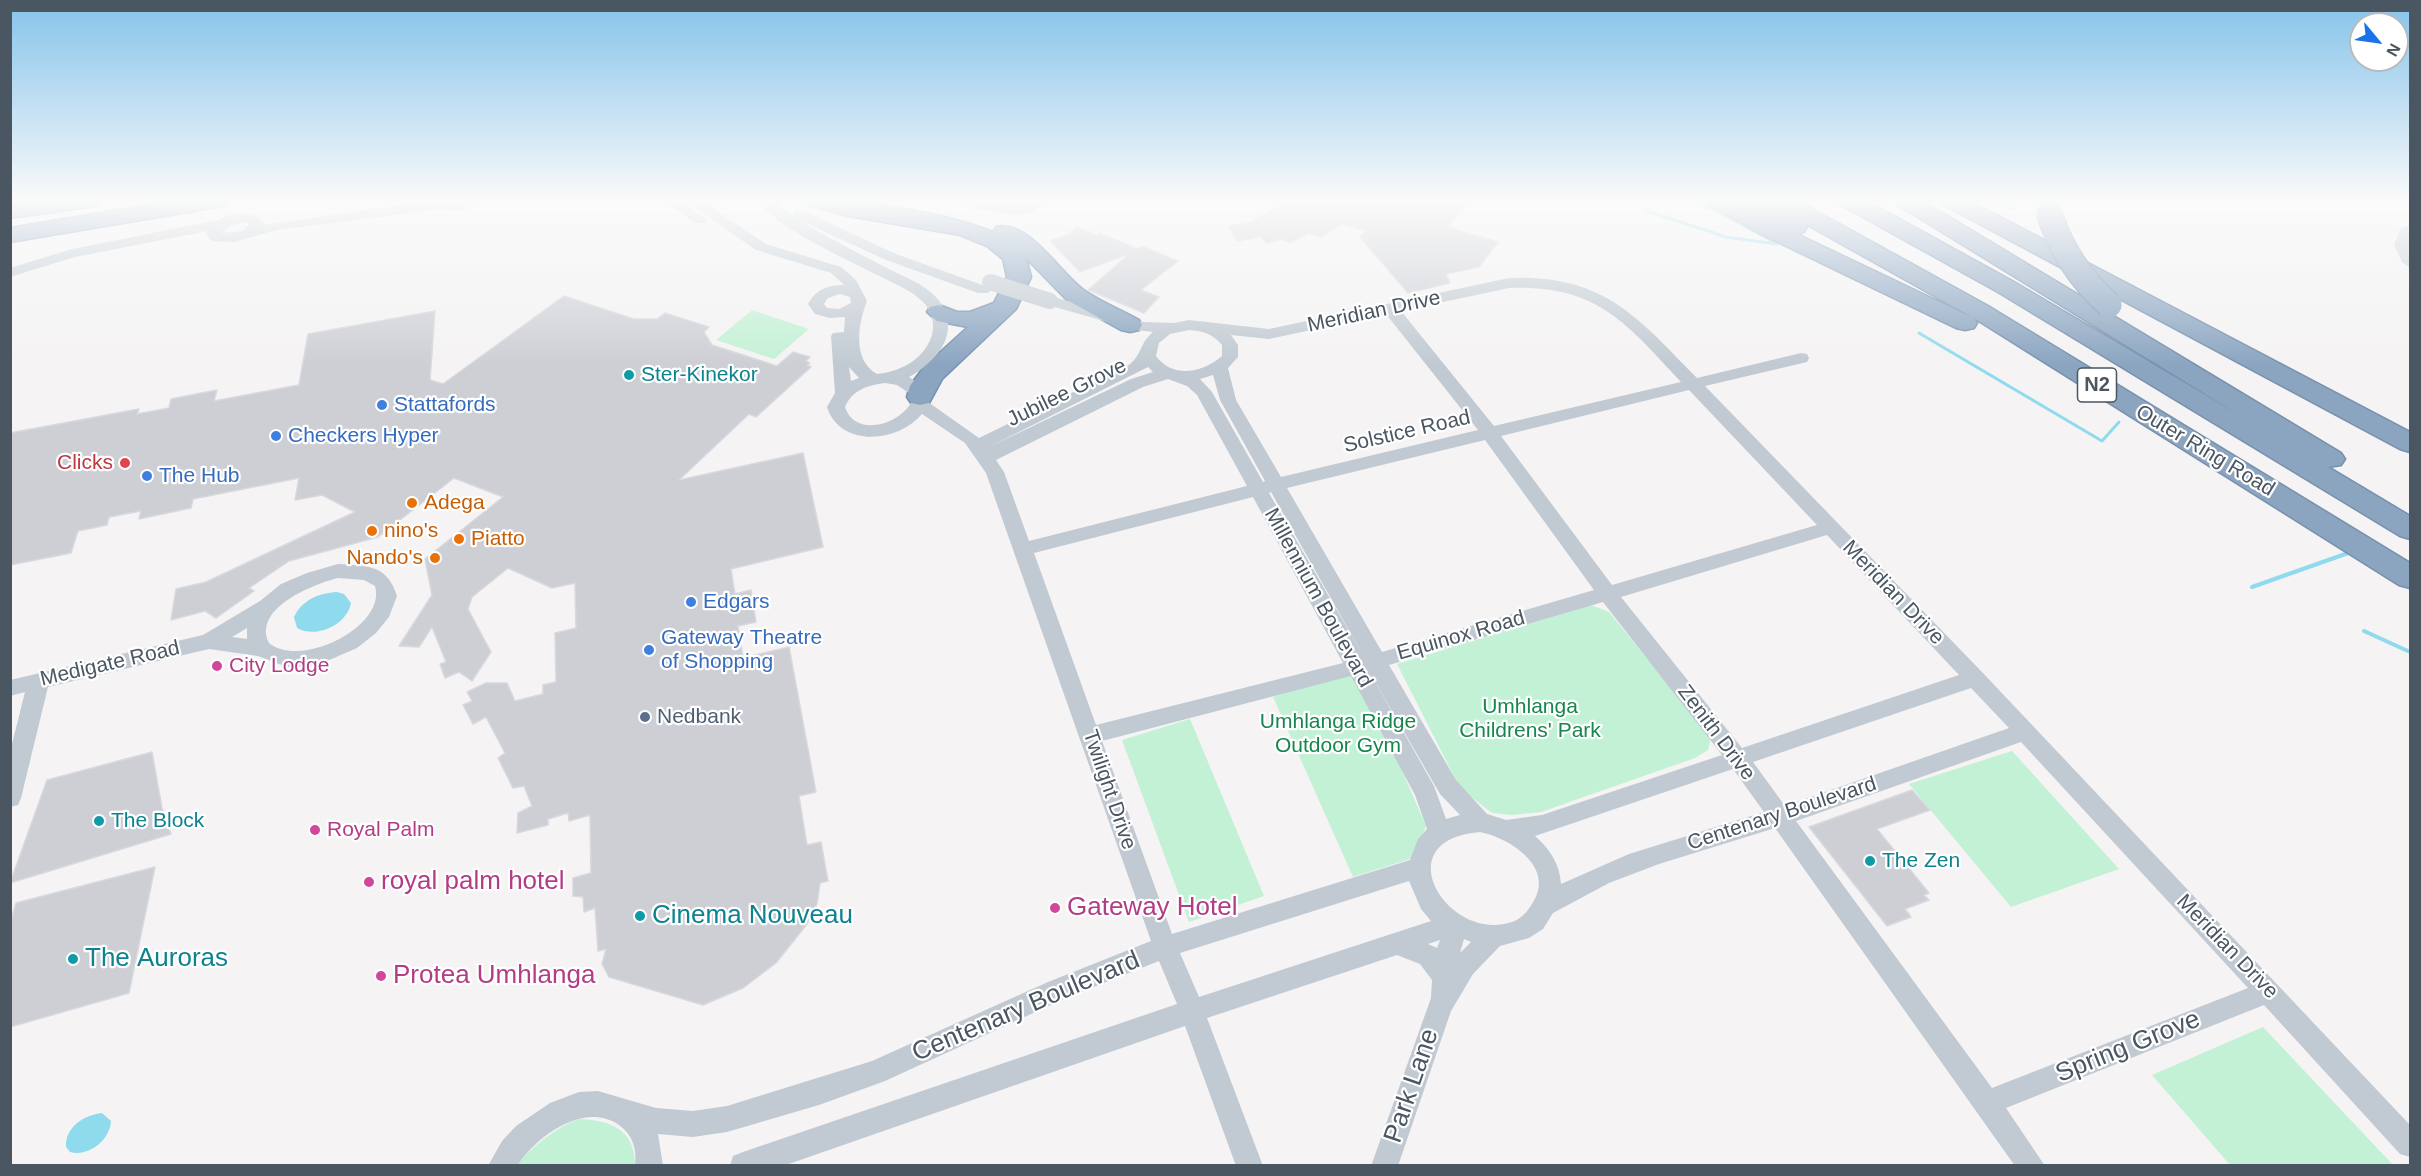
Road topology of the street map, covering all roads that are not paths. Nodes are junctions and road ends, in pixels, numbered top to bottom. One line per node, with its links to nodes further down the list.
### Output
1 (66, 255): 16 (street)
2 (99, 255): 17 (street)
3 (757, 255): 18 (street)
4 (787, 255): 19 (street)
5 (850, 255): 23 (street)
6 (887, 255): 21 (street)
7 (1012, 255): 20 (highway)
8 (1036, 255): 25 (highway)
9 (1822, 255): 29 (highway)
10 (1846, 255): 29 (highway)
11 (1878, 255): 46 (highway, Outer Ring Road / N2)
12 (1948, 255): 49 (highway, Outer Ring Road / N2)
13 (1997, 255): 36 (highway)
14 (2055, 255): 43 (highway)
15 (2066, 255): 36 (highway, bridge)
16 (10, 273)
17 (10, 280)
18 (828, 292): 19 (street); 24 (street)
19 (855, 299): 24 (street); 35 (street)
20 (1007, 304): 23 (highway); 39 (highway)
21 (1046, 304): 25 (street); 30 (street, Millennium Boulevard)
22 (1390, 308): 28 (street, Meridian Drive); 37 (street, Meridian Drive); 42 (street, Zenith Drive)
23 (939, 312): 34 (street)
24 (828, 314): 38 (street)
25 (1130, 325): 26 (street)
26 (1179, 326): 27 (street); 30 (street)
27 (1210, 328): 28 (street, Meridian Drive); 32 (street, Millennium Boulevard)
28 (1269, 334): 32 (street, Meridian Drive)
29 (2010, 345): 46 (highway)
30 (1148, 352): 33 (street, Millennium Boulevard); 44 (street, Jubilee Grove)
31 (1801, 358): 37 (street, Solstice Road)
32 (1225, 362): 33 (street); 45 (street, Millennium Boulevard)
33 (1174, 374): 44 (street, Jubilee Grove); 45 (street, Millennium Boulevard)
34 (892, 378): 35 (street); 39 (street)
35 (874, 379): 38 (street)
36 (2209, 383): 47 (highway)
37 (1695, 386): 42 (street, Solstice Road); 48 (street, Meridian Drive)
38 (843, 393): 40 (street)
39 (919, 401): 40 (street); 41 (street, Twilight Drive)
40 (907, 419): 41 (street)
41 (954, 426): 44 (street, Twilight Drive)
42 (1491, 435): 45 (street, Solstice Road); 52 (street, Zenith Drive)
43 (2410, 443)
44 (982, 452): 50 (street, Twilight Drive)
45 (1267, 487): 50 (street, Solstice Road); 56 (street, Millennium Boulevard)
46 (2299, 508): 51 (highway, Outer Ring Road / N2)
47 (2410, 509)
48 (1830, 528): 52 (street, Equinox Road); 57 (street, Meridian Drive)
49 (2410, 529)
50 (1023, 549): 61 (street, Twilight Drive)
51 (2410, 577)
52 (1608, 594): 56 (street, Equinox Road); 62 (street, Zenith Drive)
53 (273, 601): 54 (street, Medigate Road); 55 (street); 55 (street)
54 (209, 641): 55 (street, Medigate Road); 58 (street, Medigate Road)
55 (262, 649)
56 (1367, 664): 61 (street, Equinox Road); 65 (street, Millennium Boulevard); 67 (street, Millennium Boulevard)
57 (1975, 678): 60 (street, Meridian Drive); 62 (street)
58 (39, 680): 59 (street, Medigate Road); 63 (street)
59 (10, 688)
60 (2024, 732): 64 (street, Centenary Boulevard); 75 (street, Meridian Drive)
61 (1090, 735): 73 (street, Twilight Drive)
62 (1738, 759): 64 (street, Zenith Drive); 66 (street)
63 (10, 798)
64 (1778, 817): 69 (street, Centenary Boulevard); 78 (street, Zenith Drive)
65 (1480, 822): 66 (street); 67 (street)
66 (1508, 829): 69 (street)
67 (1440, 833): 68 (street)
68 (1420, 867): 70 (street); 73 (street, Centenary Boulevard)
69 (1545, 906): 71 (street)
70 (1454, 925): 71 (street); 72 (street); 74 (street, Park Lane)
71 (1494, 935): 76 (street, Park Lane)
72 (1398, 944): 74 (street); 77 (street)
73 (1165, 947): 77 (street, Twilight Drive); 79 (street, Centenary Boulevard)
74 (1444, 977): 76 (street, Park Lane)
75 (2270, 991): 78 (street, Spring Grove); 80 (street, Meridian Drive)
76 (1440, 1006): 85 (street, Park Lane)
77 (1192, 1011): 81 (street); 84 (street, Twilight Drive)
78 (1987, 1103): 86 (street, Zenith Drive)
79 (629, 1115): 82 (street, Centenary Boulevard); 83 (street)
80 (2410, 1144)
81 (757, 1163)
82 (500, 1165)
83 (649, 1166)
84 (1250, 1166)
85 (1384, 1166)
86 (2032, 1166)

